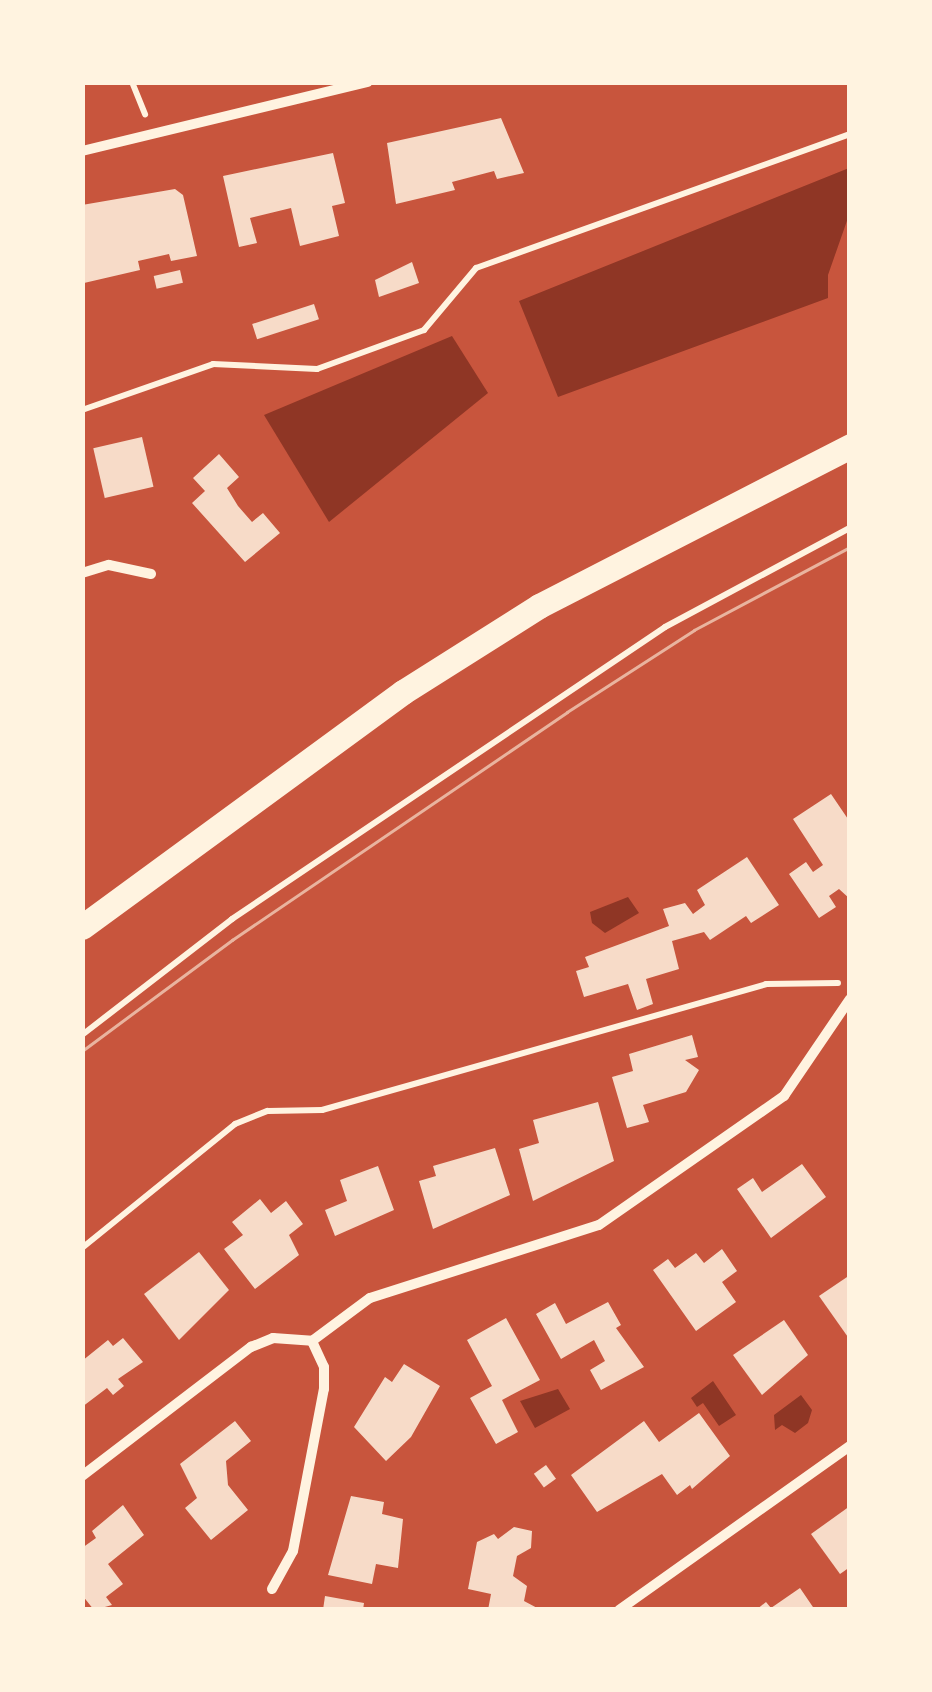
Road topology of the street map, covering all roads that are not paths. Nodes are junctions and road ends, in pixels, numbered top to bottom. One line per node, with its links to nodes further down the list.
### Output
1 (368, 82): 2 (street)
2 (326, 88): 3 (street)
3 (82, 151)
4 (850, 446): 7 (main road)
5 (82, 573): 6 (street)
6 (151, 574)
7 (82, 927)
8 (850, 999): 9 (street)
9 (312, 1341): 11 (street); 12 (street)
10 (850, 1446): 13 (street)
11 (82, 1476)
12 (272, 1589)
13 (619, 1610)

